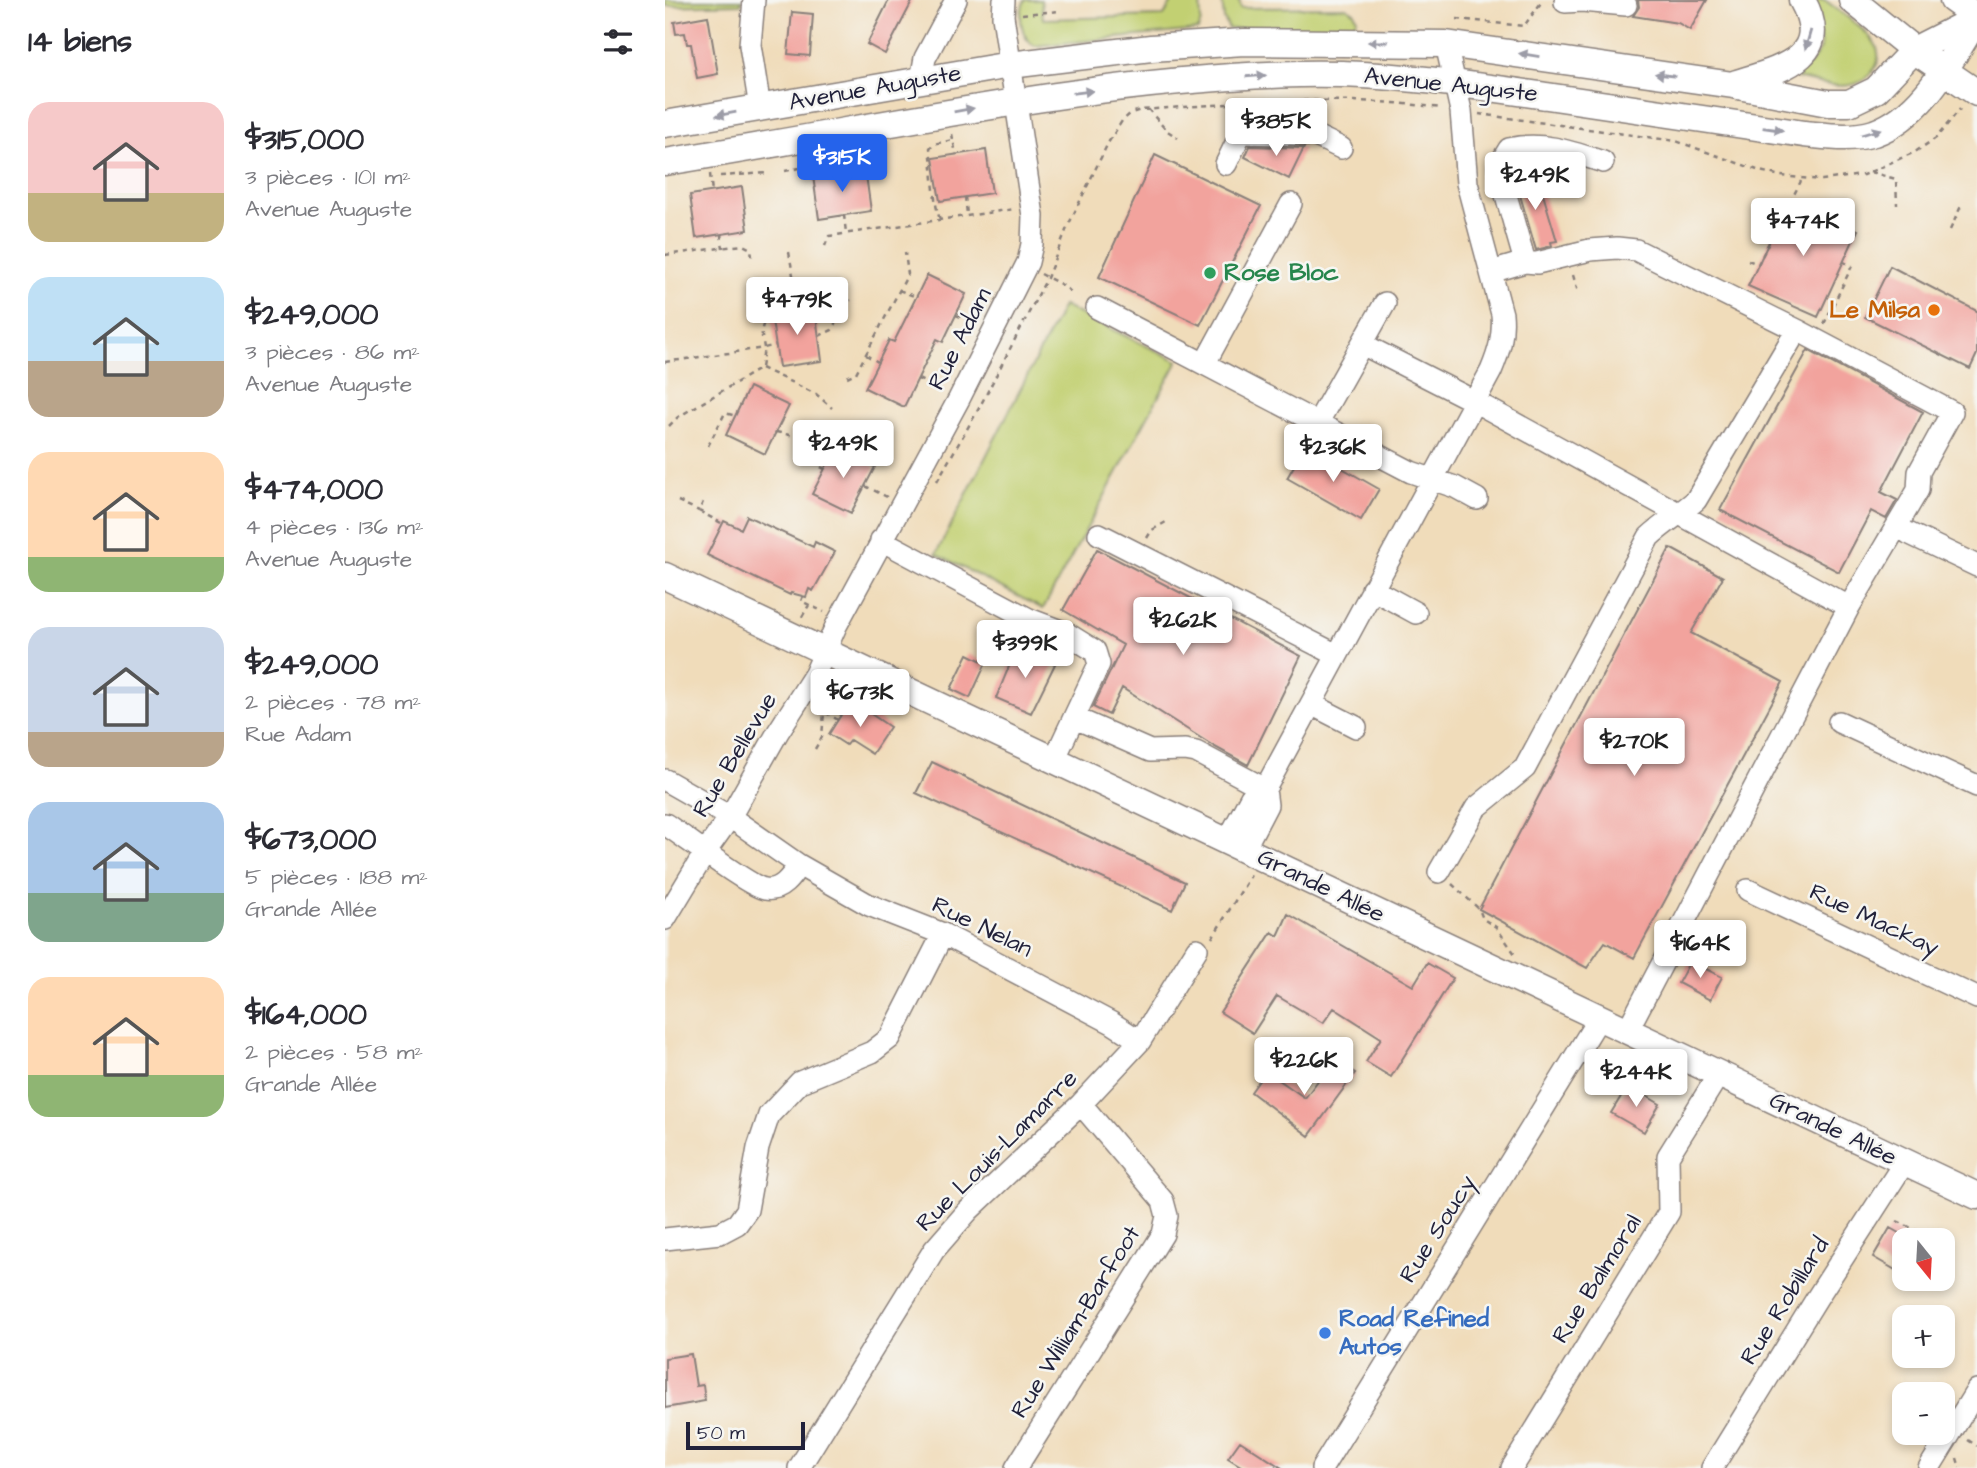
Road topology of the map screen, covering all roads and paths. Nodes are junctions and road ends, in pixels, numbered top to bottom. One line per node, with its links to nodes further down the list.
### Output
1 (754, 0): 23 (street)
2 (956, 0): 17 (street)
3 (1543, 0): 12 (path)
4 (1802, 0): 19 (main road, one-way to 19)
5 (1852, 0): 14 (main road)
6 (1953, 0): 11 (main road)
7 (1565, 2): 8 (street)
8 (1626, 5)
9 (1004, 8): 10 (path); 15 (street, Rue Adam)
10 (1061, 11)
11 (1977, 18): 14 (main road, Avenue Auguste); 16 (main road, Avenue Auguste)
12 (1457, 19)
13 (1446, 44): 15 (main road, Avenue Auguste, one-way to 15); 18 (street); 19 (main road, Avenue Auguste, one-way to 13)
14 (1914, 50): 16 (main road); 19 (main road, Avenue Auguste)
15 (1010, 65): 17 (main road, Avenue Auguste); 21 (street, Rue Adam)
16 (1943, 70): 18 (main road, Avenue Auguste, one-way to 16); 20 (main road)
17 (921, 80): 23 (main road, Avenue Auguste)
18 (1455, 83): 21 (main road, Avenue Auguste, one-way to 18); 66 (street)
19 (1733, 85)
20 (1968, 101): 40 (path, Avenue Auguste)
21 (1016, 102): 35 (main road, Avenue Auguste, one-way to 21); 112 (street, Rue Adam)
22 (1432, 107): 24 (path, Avenue Auguste)
23 (760, 108): 27 (main road, Avenue Auguste, one-way to 27)
24 (1148, 109): 25 (path, Avenue Auguste); 29 (path)
25 (1141, 110): 67 (path, Rue Adam)
26 (1486, 115): 44 (path, Avenue Auguste)
27 (665, 124)
28 (951, 128): 30 (path)
29 (1178, 138)
30 (953, 140): 33 (path); 53 (path)
31 (832, 148): 34 (path)
32 (1341, 148): 37 (street)
33 (956, 154)
34 (833, 161): 39 (path); 42 (path)
35 (665, 162)
36 (1603, 162): 64 (street)
37 (1226, 164)
38 (709, 169): 43 (path)
39 (785, 171)
40 (1870, 172): 44 (path, Avenue Auguste); 49 (path)
41 (769, 173): 43 (path)
42 (835, 173)
43 (710, 177): 45 (path)
44 (1802, 179): 63 (path)
45 (712, 192)
46 (965, 197): 52 (path)
47 (1291, 204): 87 (street)
48 (1962, 204): 54 (path)
49 (1897, 205)
50 (1017, 209): 52 (path)
51 (844, 215): 56 (path)
52 (968, 216): 53 (path)
53 (940, 220): 56 (path)
54 (1950, 230)
55 (721, 234): 58 (path)
56 (846, 234): 57 (path)
57 (825, 246)
58 (723, 248): 61 (path); 62 (path)
59 (789, 252): 73 (path)
60 (905, 253): 68 (path)
61 (665, 255)
62 (752, 257)
63 (1748, 260)
64 (1525, 262): 66 (street); 78 (street)
65 (1844, 262): 80 (path)
66 (1491, 272): 92 (street)
67 (1047, 278): 69 (path); 101 (path, Rue Adam)
68 (899, 290): 70 (path); 84 (path)
69 (1073, 295)
70 (916, 297)
71 (851, 300): 74 (path)
72 (1385, 303): 81 (street)
73 (797, 304): 74 (path); 83 (path)
74 (843, 308): 79 (path)
75 (1097, 308): 87 (street)
76 (956, 315): 77 (path)
77 (979, 325)
78 (1797, 330): 80 (street); 108 (street)
79 (819, 336)
80 (1816, 340): 118 (street)
81 (1362, 344): 92 (street); 95 (street)
82 (776, 345): 83 (path)
83 (764, 348): 85 (path); 88 (path)
84 (865, 355): 86 (path); 89 (path)
85 (665, 362)
86 (878, 362)
87 (1205, 363): 95 (street)
88 (761, 368): 93 (path); 96 (path)
89 (847, 377)
90 (918, 379): 91 (path)
91 (944, 391)
92 (1474, 401): 100 (street); 108 (street)
93 (832, 408)
94 (736, 416): 98 (path)
95 (1318, 422): 100 (street)
96 (669, 426)
97 (776, 432): 99 (path)
98 (708, 446)
99 (825, 469)
100 (1432, 479): 104 (street); 115 (street)
101 (936, 483)
102 (865, 486): 103 (path)
103 (888, 497)
104 (1477, 499)
105 (678, 501): 107 (path)
106 (703, 502): 107 (path)
107 (699, 511): 109 (path)
108 (1680, 514): 118 (street); 141 (street)
109 (723, 524)
110 (1908, 533): 113 (street)
111 (1099, 534): 123 (street)
112 (881, 540): 122 (street, Rue Adam); 127 (street)
113 (1977, 566)
114 (665, 576): 122 (main road, Grande Allée)
115 (1372, 589): 120 (street); 123 (street)
116 (803, 596): 117 (path)
117 (809, 605): 119 (path); 121 (path)
118 (1849, 607): 149 (street)
119 (825, 613)
120 (1416, 613)
121 (800, 622)
122 (825, 652): 132 (main road, Grande Allée); 136 (street, Rue Bellevue)
123 (1337, 655): 124 (street)
124 (1311, 704): 130 (street); 135 (street)
125 (817, 707): 126 (path)
126 (824, 712): 128 (path); 131 (path)
127 (1075, 718): 132 (street); 135 (street)
128 (838, 720)
129 (1839, 722): 134 (street)
130 (1356, 727)
131 (815, 749)
132 (1054, 760): 139 (main road, Grande Allée)
133 (665, 780): 136 (street, Rue Nelan)
134 (1977, 786)
135 (1265, 789): 139 (street)
136 (730, 817): 138 (street, Rue Bellevue); 140 (street, Rue Nelan)
137 (665, 824): 138 (street)
138 (706, 851): 140 (street); 143 (street, Rue Bellevue)
139 (1242, 854): 145 (path); 148 (main road, Grande Allée)
140 (799, 865): 144 (street, Rue Nelan)
141 (1439, 872): 146 (path)
142 (1748, 890): 147 (street, Rue Mackay)
143 (665, 919)
144 (943, 934): 150 (street, Rue Nelan); 157 (street)
145 (1204, 945): 150 (street, Rue Louis-Lamarre)
146 (1523, 959)
147 (1977, 998)
148 (1599, 1018): 149 (main road, Grande Allée); 163 (street, Rue Soucy)
149 (1627, 1031): 151 (main road, Grande Allée)
150 (1140, 1041): 152 (street, Rue Louis-Lamarre)
151 (1719, 1074): 153 (main road, Grande Allée); 164 (street, Rue Balmoral)
152 (1081, 1104): 161 (street, Rue Louis-Lamarre); 162 (street, Rue William-Barfoot)
153 (1904, 1163): 154 (main road, Grande Allée); 165 (street, Rue Robillard)
154 (1974, 1189)
155 (1898, 1221): 156 (path)
156 (1912, 1228)
157 (665, 1239)
158 (1977, 1390): 166 (street)
159 (1964, 1437): 160 (path)
160 (1977, 1446)
161 (799, 1468)
162 (1016, 1468)
163 (1322, 1468)
164 (1512, 1468)
165 (1712, 1468)
166 (1929, 1468)

